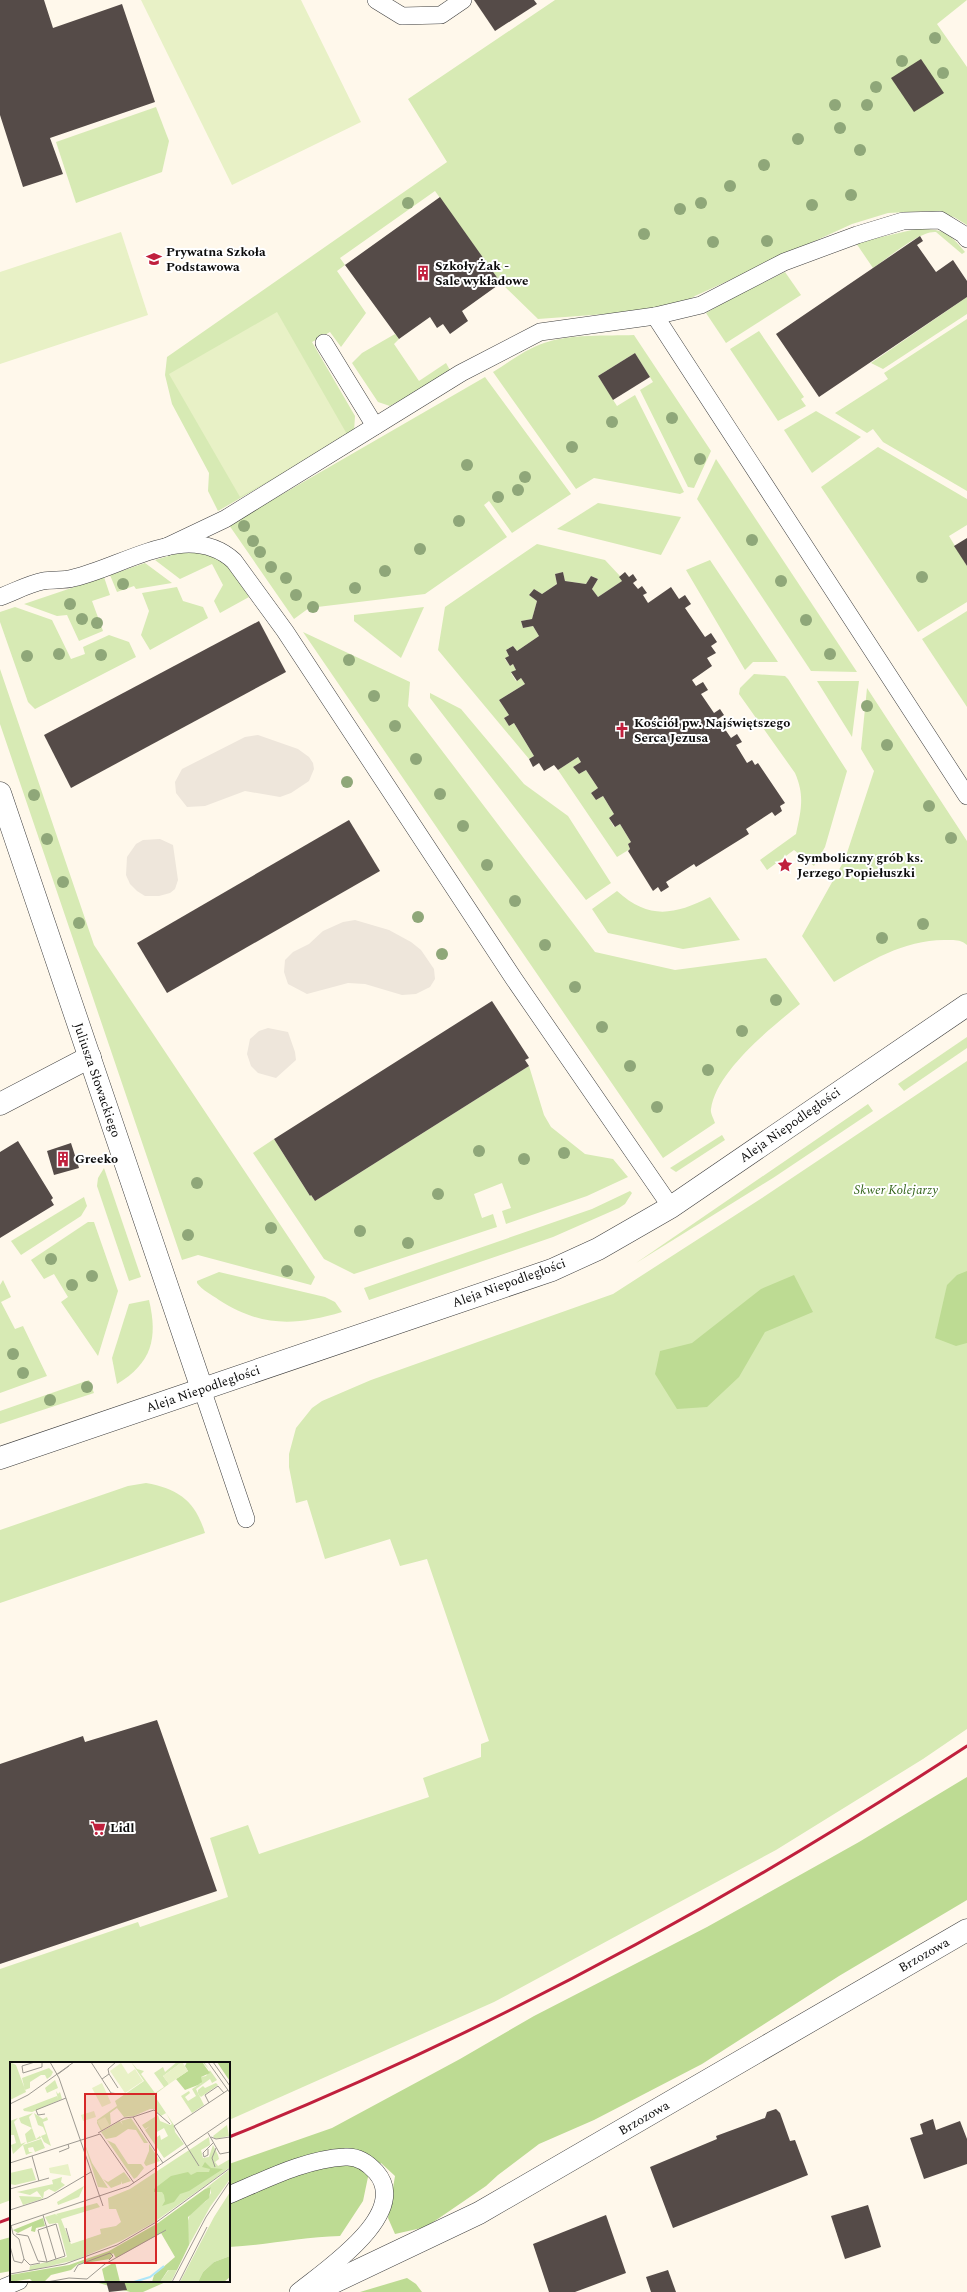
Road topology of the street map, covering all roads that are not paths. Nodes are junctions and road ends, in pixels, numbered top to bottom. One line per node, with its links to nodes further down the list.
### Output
1 (376, 0): 2 (lane)
2 (463, 0)
3 (967, 239): 4 (lane)
4 (655, 316): 6 (lane); 10 (lane)
5 (324, 343): 6 (lane)
6 (375, 426): 7 (lane)
7 (166, 547): 8 (lane); 14 (lane)
8 (0, 597)
9 (0, 793): 12 (street, Juliusza Słowackiego)
10 (967, 796)
11 (967, 1005): 14 (street, Aleja Niepodległości)
12 (90, 1057): 13 (street); 15 (street, Juliusza Słowackiego)
13 (0, 1104)
14 (671, 1207): 15 (street, Aleja Niepodległości)
15 (202, 1389): 16 (street, Aleja Niepodległości); 17 (lane)
16 (0, 1458)
17 (246, 1519)
18 (967, 1930): 23 (street, Brzozowa)
19 (230, 2195): 22 (lane)
20 (17, 2282): 21 (lane)
21 (0, 2289)
22 (298, 2292)
23 (314, 2292)

